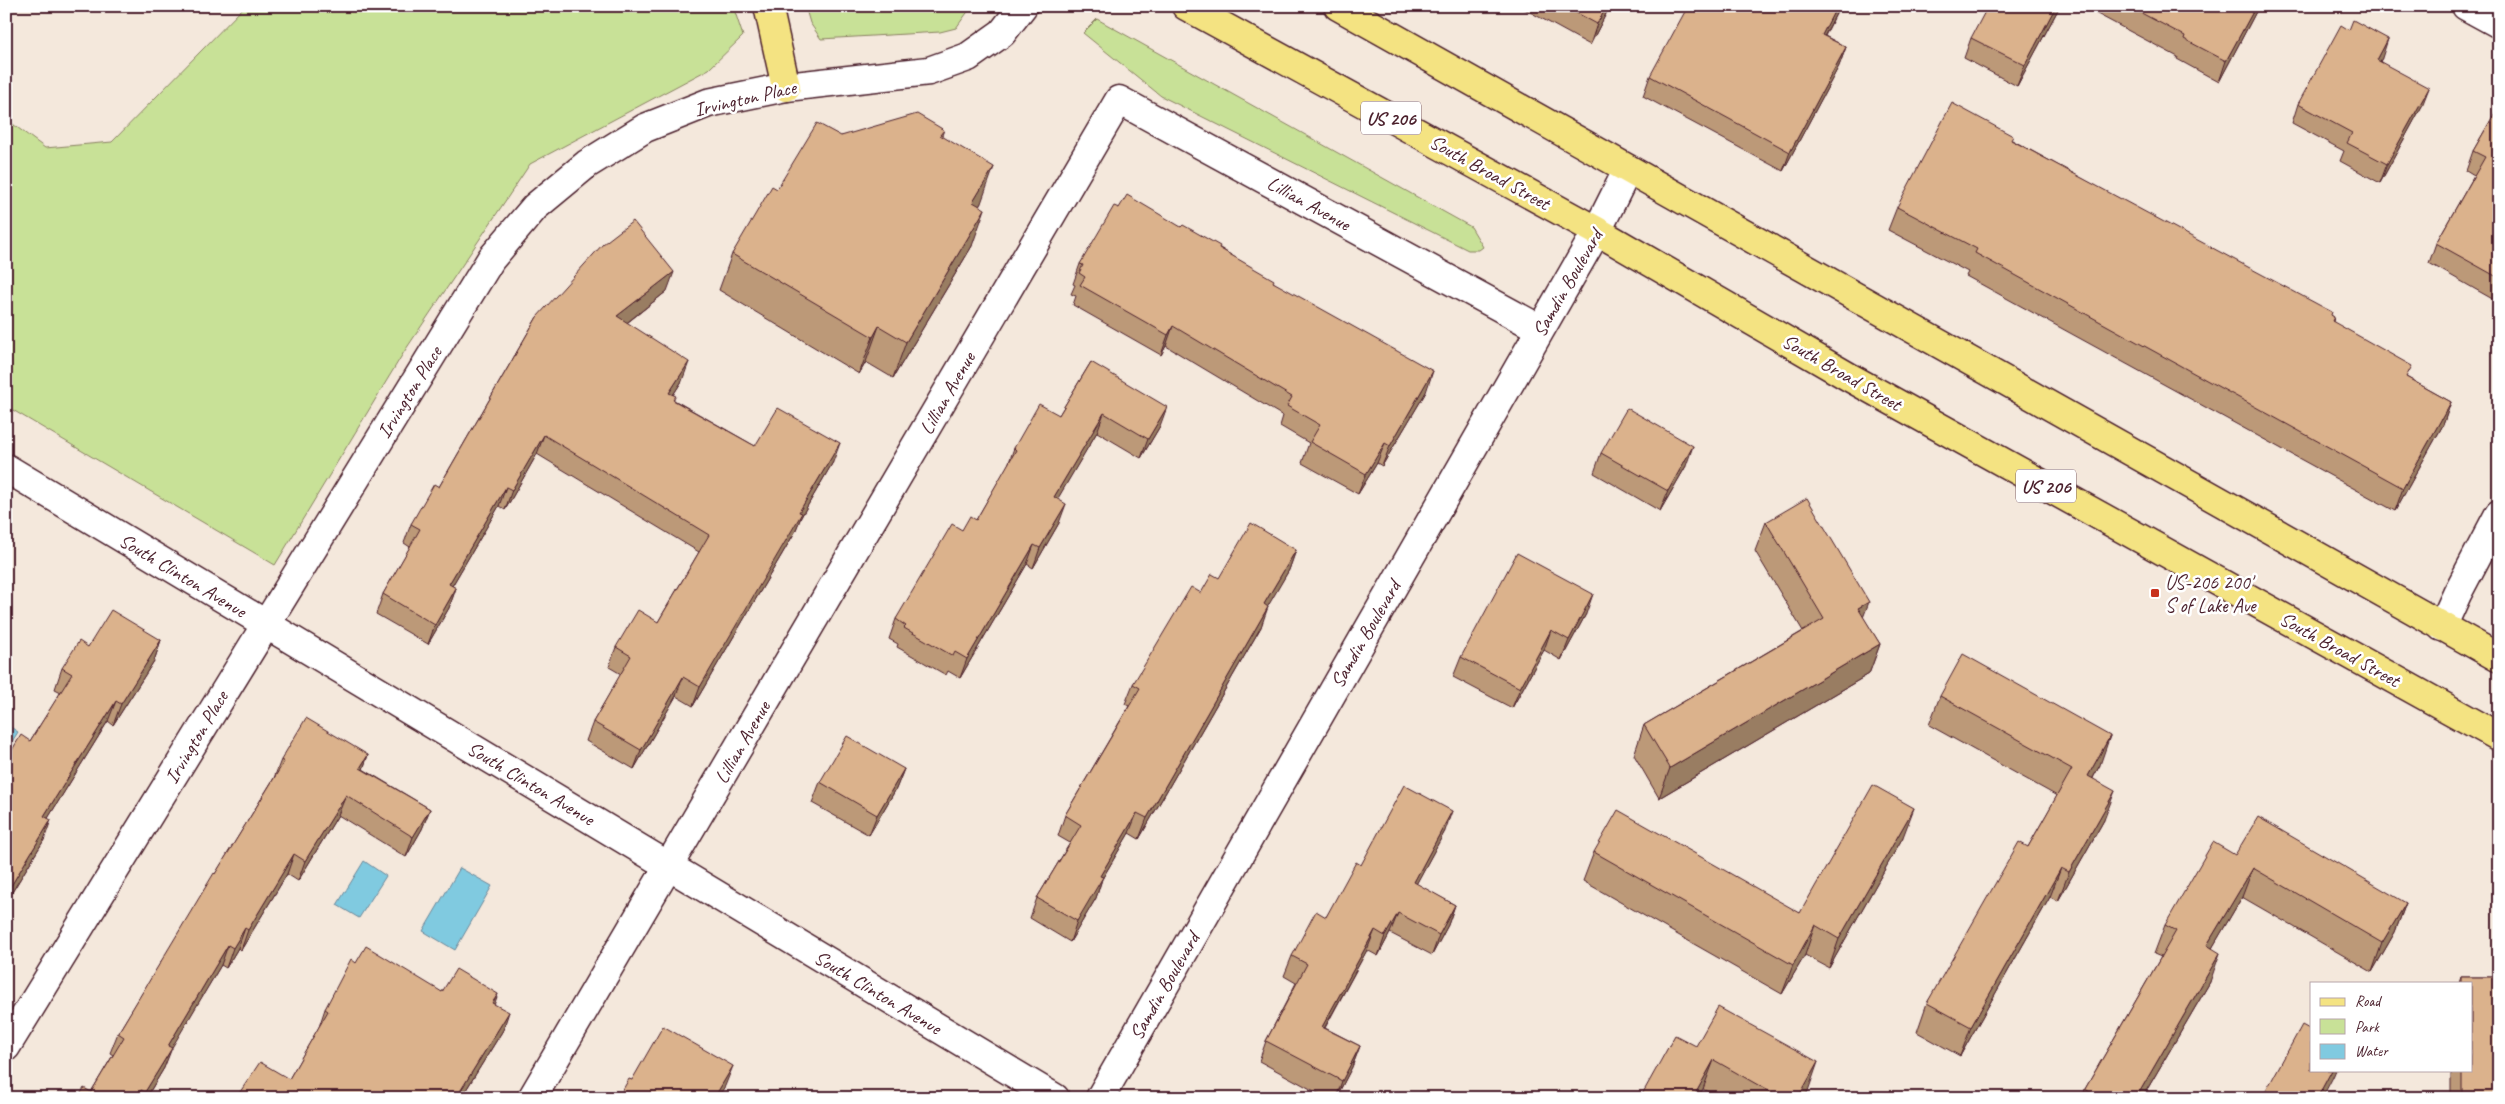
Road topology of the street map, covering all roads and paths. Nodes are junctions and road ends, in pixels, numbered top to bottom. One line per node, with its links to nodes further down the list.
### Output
1 (768, 6): 7 (main road)
2 (1023, 6): 7 (street, Irvington Place)
3 (1186, 6): 9 (main road, South Broad Street / US 206)
4 (1338, 6): 8 (main road)
5 (2466, 6): 6 (street)
6 (2499, 24)
7 (786, 87): 13 (street, Irvington Place)
8 (1628, 170): 9 (street, Samdin Boulevard); 14 (main road)
9 (1597, 231): 10 (street, Samdin Boulevard); 16 (main road, South Broad Street / US 206)
10 (1540, 329): 17 (street, Lillian Avenue); 21 (street, Samdin Boulevard)
11 (6, 468): 13 (street, South Clinton Avenue)
12 (2499, 514): 14 (street)
13 (265, 624): 17 (street, South Clinton Avenue); 18 (street, Irvington Place)
14 (2442, 627): 15 (main road)
15 (2499, 658)
16 (2499, 737)
17 (669, 866): 19 (street, Lillian Avenue); 20 (street, South Clinton Avenue)
18 (6, 1047)
19 (532, 1098)
20 (1055, 1098)
21 (1100, 1098)

